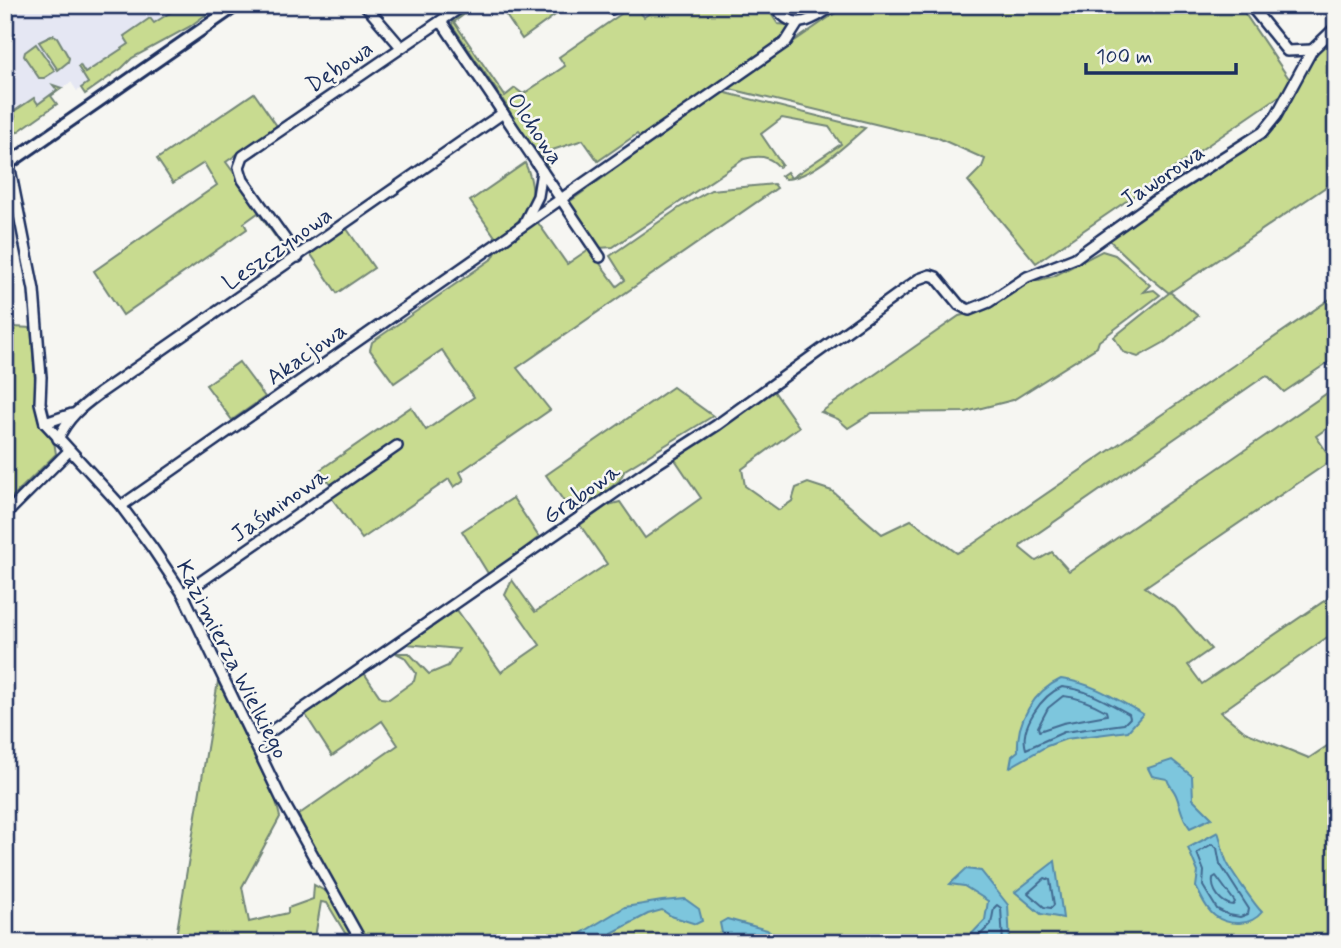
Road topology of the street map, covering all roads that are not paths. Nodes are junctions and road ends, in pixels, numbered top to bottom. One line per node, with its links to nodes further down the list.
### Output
1 (237, 5): 13 (street)
2 (365, 5): 10 (street)
3 (464, 5): 7 (street, Dębowa)
4 (774, 5): 8 (street)
5 (834, 5): 8 (street, Akacjowa)
6 (1250, 5): 11 (street)
7 (440, 21): 10 (street, Dębowa); 12 (street, Olchowa)
8 (798, 23): 15 (street, Akacjowa)
9 (1336, 27): 11 (street, Jaworowa)
10 (401, 47): 17 (street, Dębowa)
11 (1312, 50): 19 (street, Jaworowa)
12 (503, 113): 14 (street, Olchowa); 17 (street, Leszczynowa)
13 (7, 165): 21 (street)
14 (542, 171): 15 (street, Olchowa); 16 (street, Akacjowa)
15 (560, 200): 16 (street, Akacjowa); 18 (street, Olchowa)
16 (513, 233): 25 (street, Akacjowa)
17 (298, 257): 20 (street, Leszczynowa)
18 (600, 257)
19 (930, 275): 28 (street, Grabowa)
20 (73, 413): 21 (street, Leszczynowa); 22 (street, Leszczynowa)
21 (45, 423): 22 (street, Kazimierza Wielkiego)
22 (58, 439): 24 (street, Kazimierza Wielkiego)
23 (397, 446): 27 (street, Jaśminowa)
24 (69, 451): 25 (street, Kazimierza Wielkiego); 26 (street)
25 (121, 506): 27 (street, Kazimierza Wielkiego)
26 (5, 515)
27 (183, 594): 28 (street, Kazimierza Wielkiego)
28 (254, 743): 29 (street, Kazimierza Wielkiego)
29 (362, 943)

